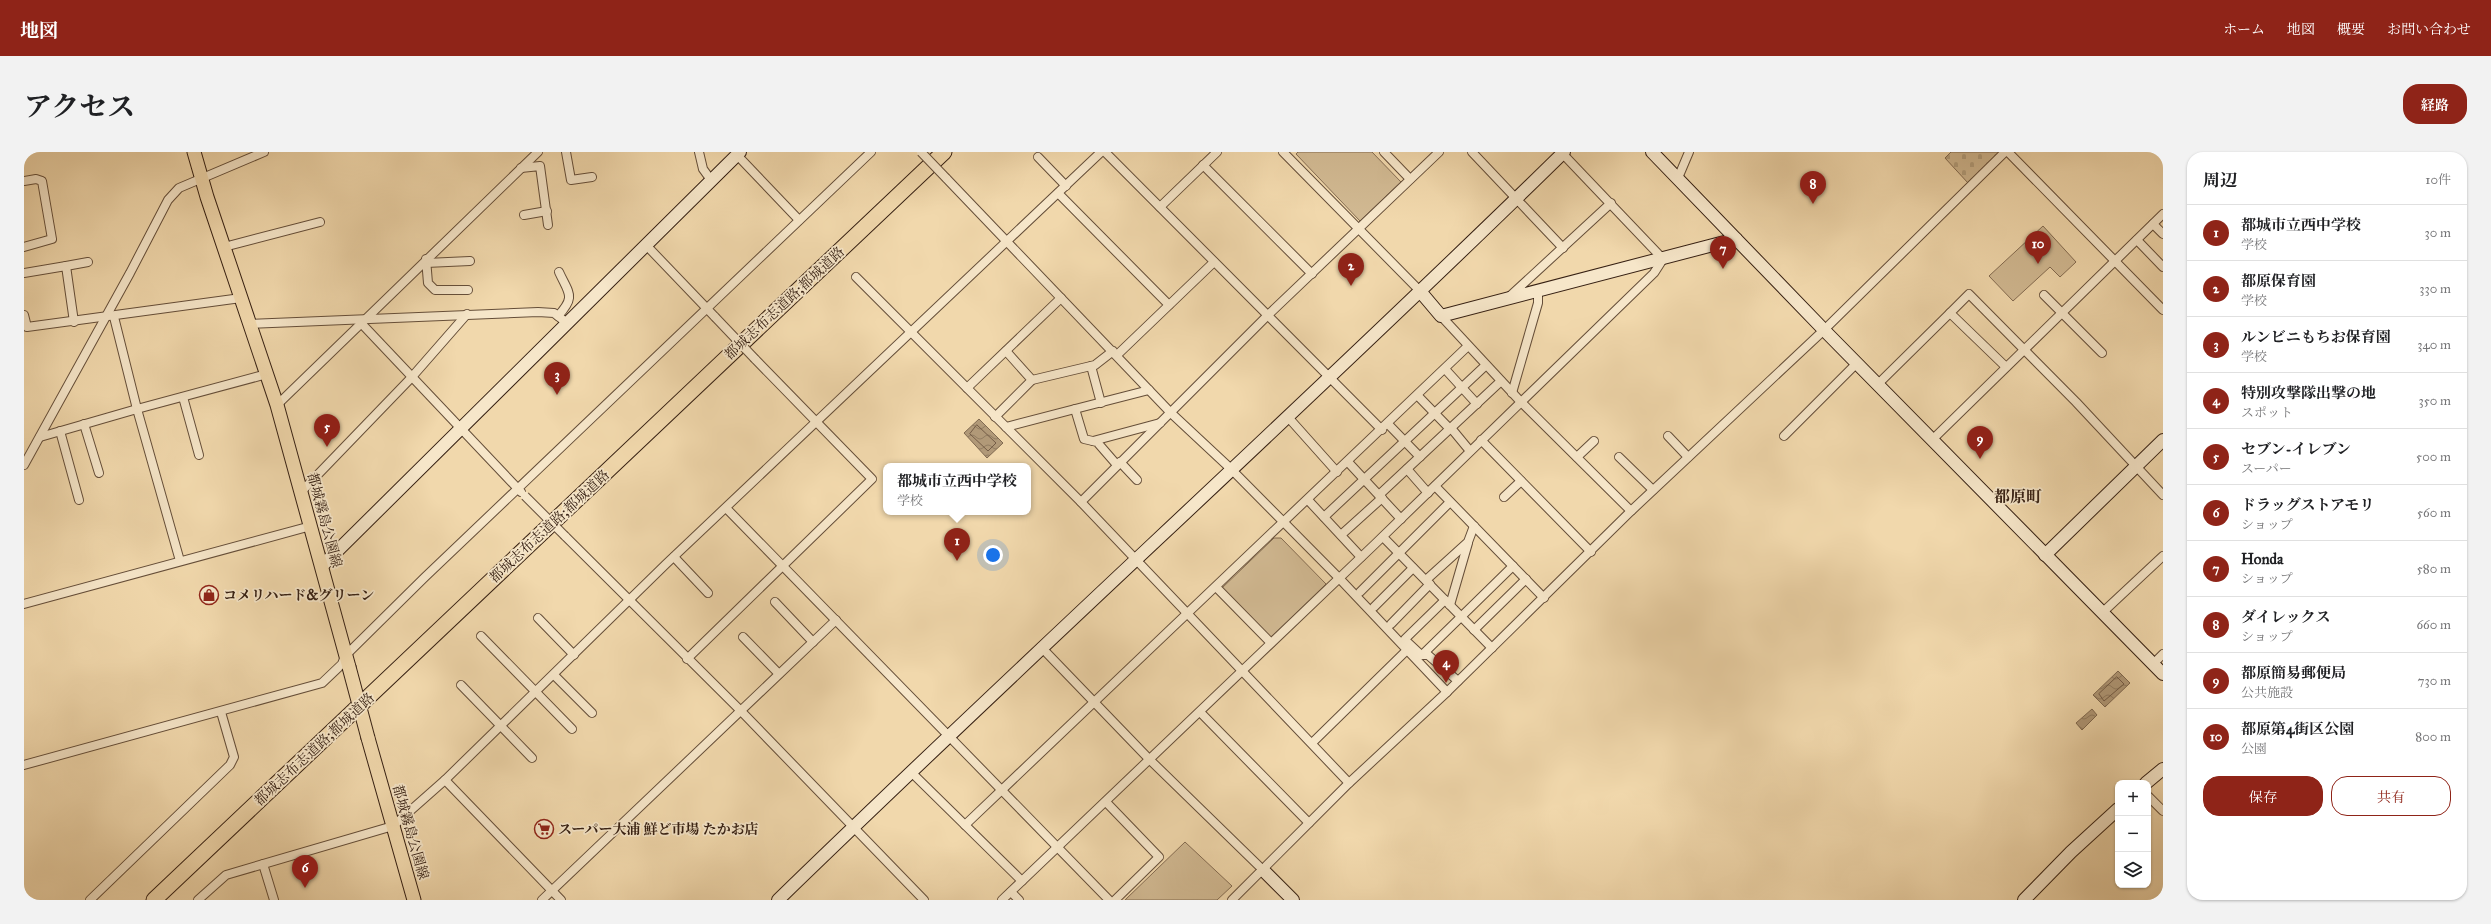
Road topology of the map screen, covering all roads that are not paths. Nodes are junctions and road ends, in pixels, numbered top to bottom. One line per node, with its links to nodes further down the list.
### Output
1 (194, 152): 27 (main road, 都城霧島公園線)
2 (264, 152): 27 (street)
3 (538, 152): 24 (street)
4 (566, 152): 25 (street)
5 (699, 152): 29 (street)
6 (871, 152): 39 (street)
7 (921, 152): 47 (street, bridge)
8 (944, 152): 263 (highway, 都城志布志道路;都城道路)
9 (1101, 152): 31 (street)
10 (1105, 152): 35 (street)
11 (1217, 152): 23 (street)
12 (1384, 152): 28 (street)
13 (1439, 152): 28 (street)
14 (1472, 152): 33 (street)
15 (1562, 152): 33 (street); 34 (street)
16 (1652, 152): 26 (street)
17 (1689, 152): 26 (street)
18 (2005, 152): 86 (street)
19 (2008, 152): 55 (street)
20 (738, 153): 29 (street); 39 (street)
21 (1287, 153): 43 (street)
22 (1038, 157): 31 (street)
23 (1204, 165): 35 (street); 62 (street)
24 (521, 168): 36 (street); 53 (street)
25 (592, 177)
26 (1678, 178): 45 (street)
27 (202, 179): 50 (main road, 都城霧島公園線); 81 (street)
28 (1410, 179): 43 (street)
29 (711, 180): 48 (street)
30 (24, 181): 49 (street)
31 (1066, 186): 32 (street)
32 (1058, 193): 47 (street); 71 (street)
33 (1516, 199): 51 (street); 65 (street)
34 (1611, 203): 51 (street); 52 (street)
35 (1160, 207): 57 (street)
36 (547, 211): 38 (street); 42 (street)
37 (2163, 214): 41 (street)
38 (524, 215)
39 (799, 220): 72 (street)
40 (320, 222): 50 (street)
41 (2153, 224): 44 (street); 46 (street)
42 (548, 225)
43 (1357, 229): 62 (street); 65 (street)
44 (2163, 234)
45 (1736, 239): 52 (street); 86 (street)
46 (2137, 240): 55 (street); 59 (street)
47 (1008, 241): 69 (street); 87 (street)
48 (646, 245): 72 (street); 82 (street)
49 (24, 247)
50 (224, 248): 68 (main road, 都城霧島公園線)
51 (1563, 248): 70 (street)
52 (1663, 259): 66 (street); 110 (street)
53 (426, 261): 54 (street); 64 (street); 83 (street)
54 (470, 261)
55 (2115, 261): 73 (street); 75 (street)
56 (88, 262): 58 (street)
57 (1214, 262): 71 (street); 78 (street)
58 (66, 266): 61 (street); 84 (street)
59 (2163, 267)
60 (559, 272): 82 (street)
61 (24, 273)
62 (1312, 274): 78 (street)
63 (856, 277): 87 (street)
64 (468, 290)
65 (1419, 290): 79 (street); 99 (street)
66 (1538, 290): 70 (street); 107 (street)
67 (2044, 295): 75 (street)
68 (241, 298): 80 (street); 85 (main road, 都城霧島公園線)
69 (1061, 298): 90 (street); 91 (street)
70 (1509, 298): 79 (street)
71 (1169, 305): 91 (street)
72 (706, 308): 120 (street, bridge); 155 (street)
73 (2163, 310)
74 (1950, 313): 89 (street); 96 (street); 103 (street)
75 (2061, 313): 89 (street); 92 (street)
76 (24, 314): 84 (street)
77 (467, 314): 82 (street); 83 (street); 100 (street)
78 (1267, 316): 99 (street); 116 (street)
79 (1441, 316): 88 (street)
80 (114, 317): 81 (street); 114 (street)
81 (105, 318): 84 (street); 130 (street)
82 (562, 320): 123 (street)
83 (363, 321): 85 (street); 100 (street); 113 (street)
84 (74, 322)
85 (250, 324): 98 (main road, 都城霧島公園線)
86 (1824, 330): 93 (street); 141 (street)
87 (911, 332): 104 (street); 120 (street)
88 (1468, 346): 94 (street); 97 (street)
89 (2023, 350): 96 (street); 146 (street)
90 (1006, 351): 101 (street); 104 (street)
91 (1115, 353): 95 (street); 106 (street)
92 (2102, 353)
93 (1857, 363): 103 (street); 129 (street)
94 (1486, 365): 102 (street); 105 (street)
95 (1091, 366): 101 (street); 111 (street)
96 (2006, 367): 132 (street)
97 (1445, 369): 105 (street); 108 (street)
98 (267, 374): 109 (street); 113 (main road, 都城霧島公園線)
99 (1329, 377): 118 (street); 125 (street)
100 (411, 378): 123 (street); 157 (street)
101 (1032, 380): 119 (street)
102 (1501, 381): 107 (street); 112 (street)
103 (1878, 384): 132 (street)
104 (967, 388): 119 (street)
105 (1462, 388): 112 (street); 117 (street)
106 (1149, 390): 111 (street); 116 (street)
107 (1512, 393): 110 (street)
108 (1418, 396): 117 (street); 125 (street)
109 (183, 397): 114 (street); 138 (street)
110 (1520, 401): 131 (street); 142 (street)
111 (1101, 402): 115 (street)
112 (1477, 404): 126 (street)
113 (277, 405): 157 (main road, 都城霧島公園線)
114 (137, 409): 122 (street); 182 (street)
115 (1075, 410): 124 (street); 134 (street)
116 (1171, 413): 121 (street); 147 (street)
117 (1434, 413): 126 (street); 135 (street)
118 (1287, 416): 147 (street); 149 (street)
119 (996, 417): 124 (street)
120 (818, 421): 166 (street); 186 (street)
121 (1162, 422): 134 (street); 144 (street)
122 (84, 424): 127 (street); 150 (street)
123 (461, 427): 155 (street); 184 (street)
124 (1006, 427): 164 (street)
125 (1385, 427): 135 (street); 143 (street)
126 (1450, 429): 137 (street); 139 (street)
127 (60, 432): 130 (street); 162 (street)
128 (1668, 436): 141 (street)
129 (1784, 436)
130 (40, 437): 145 (street)
131 (1481, 440): 137 (street); 153 (street)
132 (1933, 440): 178 (street)
133 (2163, 440): 146 (street)
134 (1093, 441): 144 (street)
135 (1405, 441): 139 (street); 152 (street)
136 (1594, 441): 142 (street)
137 (1470, 451): 154 (street)
138 (199, 455)
139 (1420, 456): 148 (street)
140 (1619, 456): 156 (street)
141 (1688, 456): 156 (street)
142 (1577, 457): 167 (street)
143 (1348, 462): 149 (street); 152 (street)
144 (1118, 464): 151 (street); 164 (street)
145 (24, 465)
146 (2136, 467): 159 (street); 178 (street)
147 (1231, 469): 170 (street); 183 (street)
148 (1407, 469): 158 (street); 160 (street)
149 (1337, 472): 163 (street)
150 (99, 473)
151 (1137, 480)
152 (1365, 480): 160 (street); 168 (street)
153 (1521, 481): 161 (street); 176 (street)
154 (1435, 486): 158 (street); 165 (street)
155 (518, 489): 196 (street, bridge); 220 (street)
156 (1652, 490): 167 (street)
157 (301, 492): 171 (main road, 都城霧島公園線)
158 (1428, 493): 169 (street)
159 (2163, 495)
160 (1380, 496): 169 (street); 173 (street)
161 (1504, 497)
162 (80, 500)
163 (1308, 500): 168 (street); 170 (street)
164 (1080, 502): 183 (street)
165 (1450, 502): 172 (street); 177 (street)
166 (726, 508): 180 (street); 186 (street)
167 (1631, 511): 176 (street)
168 (1324, 517): 173 (street)
169 (1401, 519): 174 (street)
170 (1283, 523): 188 (street); 192 (street)
171 (311, 526): 182 (street); 184 (main road, 都城霧島公園線)
172 (1474, 526): 175 (street); 185 (street)
173 (1341, 535): 181 (street)
174 (1383, 537): 177 (street); 181 (street)
175 (1468, 542): 191 (street); 198 (street)
176 (1591, 552): 195 (street)
177 (1399, 554): 187 (street); 193 (street)
178 (2045, 555): 201 (street)
179 (2163, 556): 201 (street)
180 (674, 557): 194 (street); 196 (street)
181 (1361, 557): 188 (street)
182 (180, 561): 199 (street)
183 (1135, 561): 202 (street); 213 (street)
184 (322, 566): 220 (main road, 都城霧島公園線)
185 (1513, 566): 189 (street); 203 (street)
186 (782, 567): 205 (street); 219 (street)
187 (1413, 568): 191 (street); 200 (street)
188 (1338, 577): 212 (street); 215 (street)
189 (1526, 579): 195 (street); 207 (street)
190 (1348, 580): 193 (street)
191 (1428, 582): 198 (street); 206 (street)
192 (1216, 586): 202 (street); 212 (street)
193 (1360, 592): 200 (street)
194 (708, 593)
195 (1544, 598): 214 (street)
196 (631, 601): 217 (street); 219 (street)
197 (775, 602): 211 (street)
198 (1448, 603): 203 (street); 210 (street)
199 (24, 604)
200 (1374, 608): 206 (street)
201 (2103, 612): 221 (street)
202 (1187, 614): 222 (street); 230 (street)
203 (1460, 616): 207 (street); 218 (street)
204 (538, 618): 217 (street)
205 (836, 620): 211 (street); 237 (street)
206 (1390, 624): 210 (street)
207 (1474, 630): 214 (street)
208 (481, 636): 228 (street)
209 (743, 637): 223 (street)
210 (1405, 639): 218 (street)
211 (813, 642): 223 (street)
212 (1271, 643): 222 (street)
213 (1041, 647): 230 (street); 237 (street)
214 (1492, 648): 226 (street)
215 (1407, 650): 229 (street); 238 (street)
216 (2163, 654): 221 (street)
217 (574, 655): 225 (street)
218 (1422, 655): 226 (street)
219 (687, 659): 231 (street)
220 (347, 662): 232 (street); 254 (main road, 都城霧島公園線, bridge)
221 (2153, 664): 224 (street)
222 (1241, 672): 233 (street); 238 (street)
223 (779, 674): 231 (street)
224 (2163, 674)
225 (554, 675): 228 (street); 234 (street)
226 (1458, 681): 229 (street)
227 (461, 685): 235 (street)
228 (535, 692): 235 (street); 236 (street)
229 (1447, 692): 246 (street)
230 (1095, 702): 240 (street); 247 (street)
231 (741, 711): 255 (street); 260 (street)
232 (221, 712): 241 (street); 262 (street)
233 (1200, 712): 240 (street); 252 (street)
234 (592, 713)
235 (500, 726): 239 (street); 244 (street)
236 (572, 729)
237 (947, 736): 243 (street); 247 (street)
238 (1312, 743): 246 (street)
239 (532, 758)
240 (1150, 760): 249 (street); 258 (street)
241 (24, 765)
242 (2163, 769): 245 (street)
243 (911, 772): 253 (street); 255 (street)
244 (445, 780): 254 (street); 260 (street)
245 (2150, 780)
246 (1349, 783): 252 (street)
247 (1002, 791): 253 (street); 256 (street)
248 (2151, 799): 250 (street)
249 (1106, 802): 256 (street); 274 (street)
250 (2163, 811)
251 (2115, 812): 277 (street)
252 (1309, 823): 258 (street)
253 (965, 825): 259 (street)
254 (393, 826): 257 (street); 266 (main road, 都城霧島公園線)
255 (853, 827): 269 (street); 270 (street)
256 (1058, 847): 259 (street); 273 (street)
257 (263, 864): 264 (street); 265 (street)
258 (1263, 870): 275 (street); 276 (street)
259 (1022, 881): 261 (street)
260 (552, 891): 267 (street); 268 (street)
261 (1011, 892): 271 (street); 272 (street)
262 (90, 900)
263 (154, 900)
264 (198, 900)
265 (274, 900)
266 (414, 900)
267 (542, 900)
268 (561, 900)
269 (778, 900)
270 (924, 900)
271 (1002, 900)
272 (1019, 900)
273 (1109, 900)
274 (1115, 900)
275 (1232, 900)
276 (1293, 900)
277 (2024, 900)

